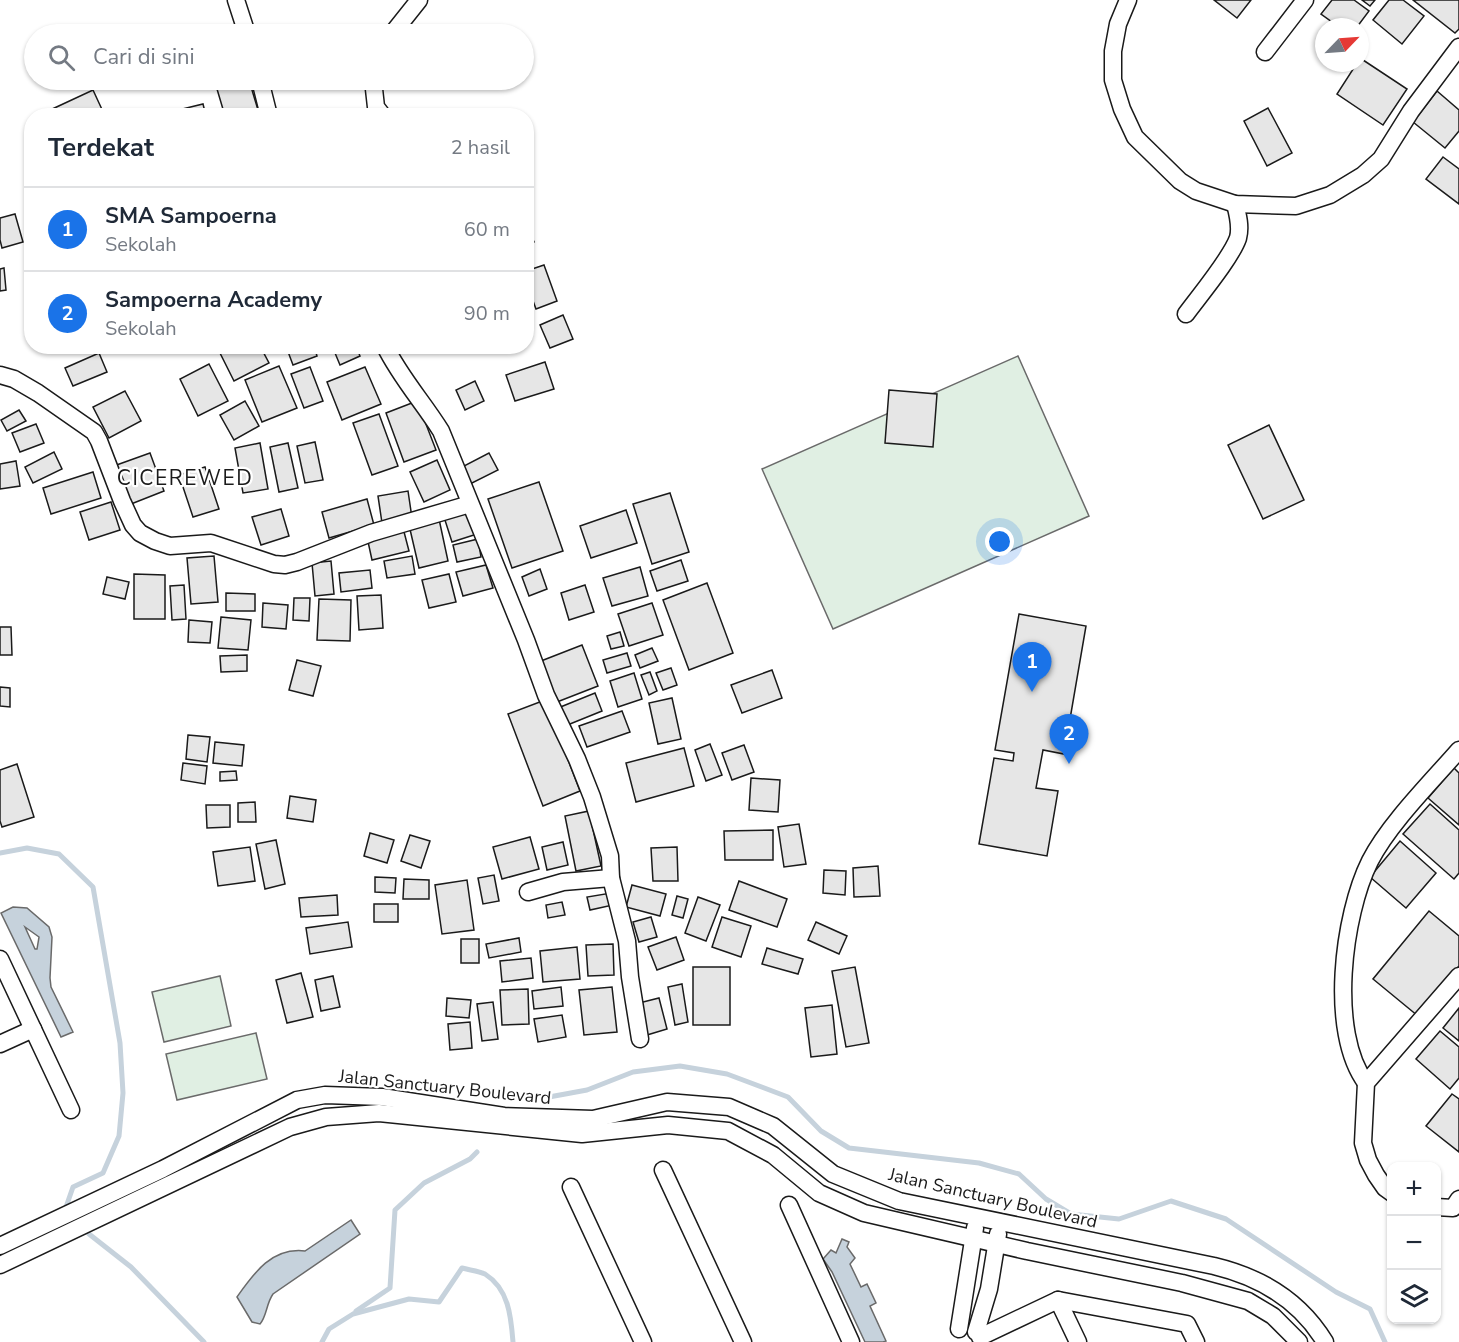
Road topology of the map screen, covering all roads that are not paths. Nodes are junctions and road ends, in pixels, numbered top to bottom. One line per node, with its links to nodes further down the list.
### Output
1 (236, 0): 5 (street)
2 (419, 0): 6 (street)
3 (1128, 0): 13 (street)
4 (1305, 0): 8 (street)
5 (244, 24)
6 (400, 24)
7 (1459, 47): 13 (street)
8 (1265, 52)
9 (262, 90): 11 (street)
10 (374, 90): 12 (street)
11 (267, 108)
12 (377, 108)
13 (1235, 204): 14 (street)
14 (1186, 314)
15 (390, 354): 17 (street)
16 (0, 375): 17 (street)
17 (470, 504): 19 (street)
18 (1459, 750): 26 (street)
19 (611, 878): 20 (street); 24 (street)
20 (528, 892)
21 (0, 960): 23 (street)
22 (1459, 976): 26 (street)
23 (33, 1029): 25 (street); 27 (street)
24 (640, 1039)
25 (0, 1044)
26 (1366, 1083): 31 (street)
27 (71, 1110)
28 (663, 1170): 42 (street)
29 (166, 1177): 33 (street, Jalan Sanctuary Boulevard); 35 (street, Jalan Sanctuary Boulevard); 37 (street, Jalan Sanctuary Boulevard); 38 (street, Jalan Sanctuary Boulevard)
30 (571, 1187): 41 (street)
31 (1387, 1189)
32 (789, 1205): 43 (street)
33 (978, 1216): 34 (street, Jalan Sanctuary Boulevard); 35 (street)
34 (1001, 1221): 36 (street); 47 (street, Jalan Sanctuary Boulevard)
35 (974, 1238): 36 (street, Jalan Sanctuary Boulevard); 40 (street)
36 (996, 1243): 40 (street); 46 (street, Jalan Sanctuary Boulevard)
37 (0, 1246)
38 (0, 1265)
39 (1058, 1300): 40 (street); 44 (street); 45 (street)
40 (969, 1336)
41 (642, 1342)
42 (743, 1342)
43 (851, 1342)
44 (1078, 1342)
45 (1196, 1342)
46 (1299, 1342)
47 (1325, 1342)

